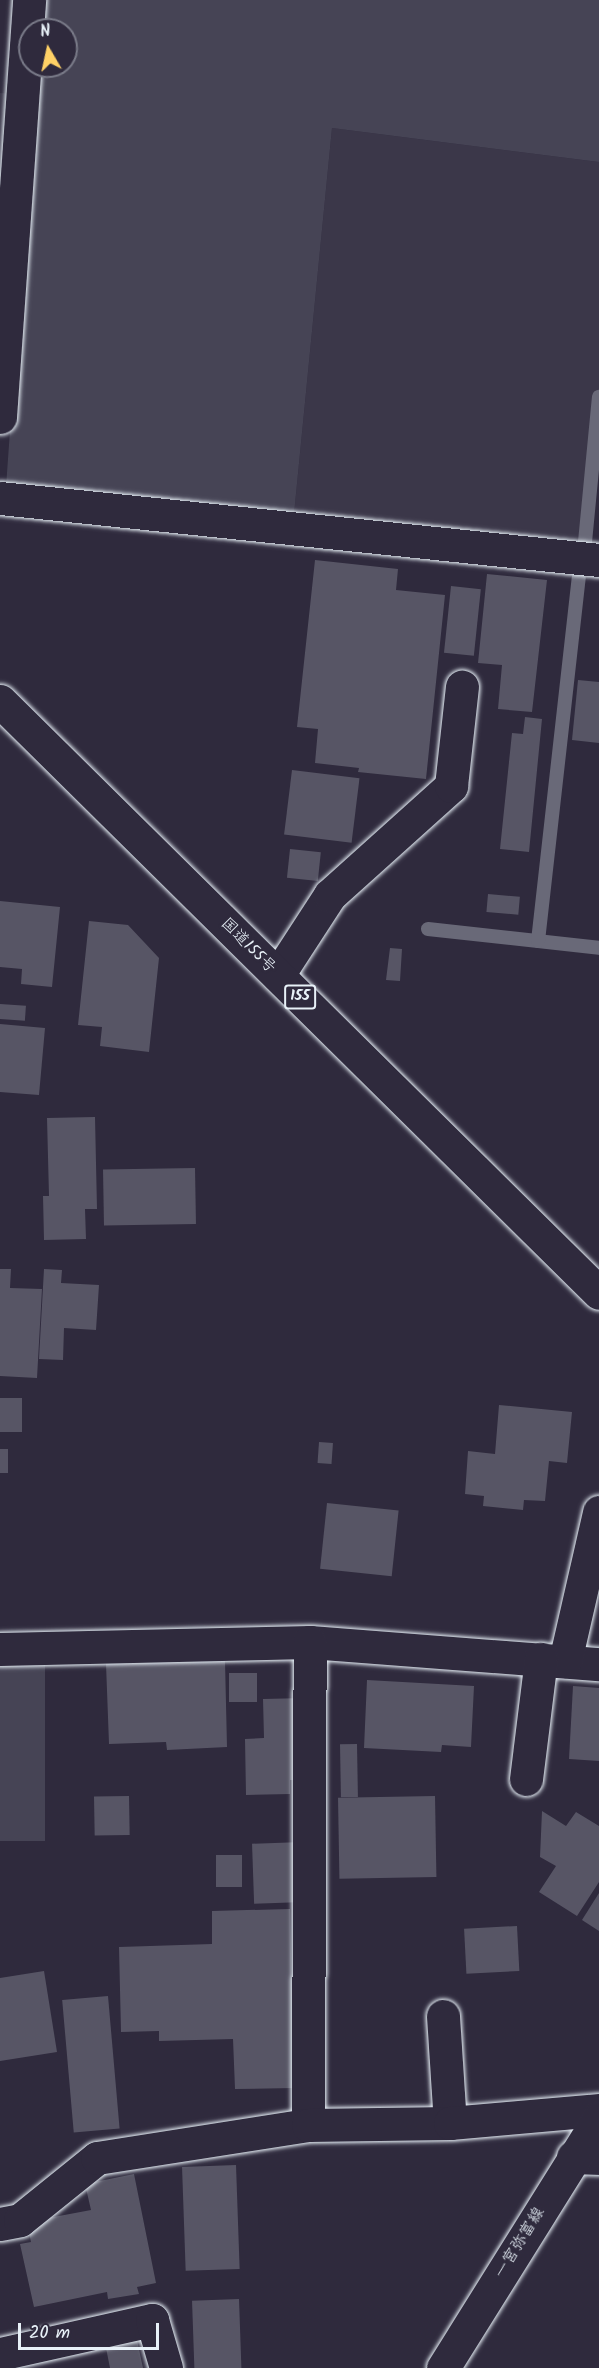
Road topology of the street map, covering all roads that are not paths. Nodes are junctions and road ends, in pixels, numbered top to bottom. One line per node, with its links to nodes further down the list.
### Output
1 (29, 0): 2 (main road)
2 (0, 417)
3 (0, 498): 4 (main road)
4 (599, 560)
5 (462, 687): 7 (main road)
6 (0, 701): 7 (main road, 国道155号 / 155)
7 (278, 975): 8 (main road, 国道155号 / 155)
8 (599, 1293)
9 (599, 1512): 12 (main road)
10 (309, 1642): 11 (main road); 12 (main road); 19 (main road)
11 (0, 1649)
12 (553, 1660): 13 (main road); 14 (main road)
13 (599, 1664)
14 (526, 1779)
15 (442, 2016): 18 (main road)
16 (599, 2110): 18 (main road)
17 (599, 2118): 20 (main road, 一宮弥富線)
18 (450, 2123): 19 (main road)
19 (308, 2125): 21 (main road)
20 (586, 2157): 24 (main road, 一宮弥富線)
21 (0, 2224)
22 (0, 2354): 23 (main road)
23 (166, 2368)
24 (443, 2368)

